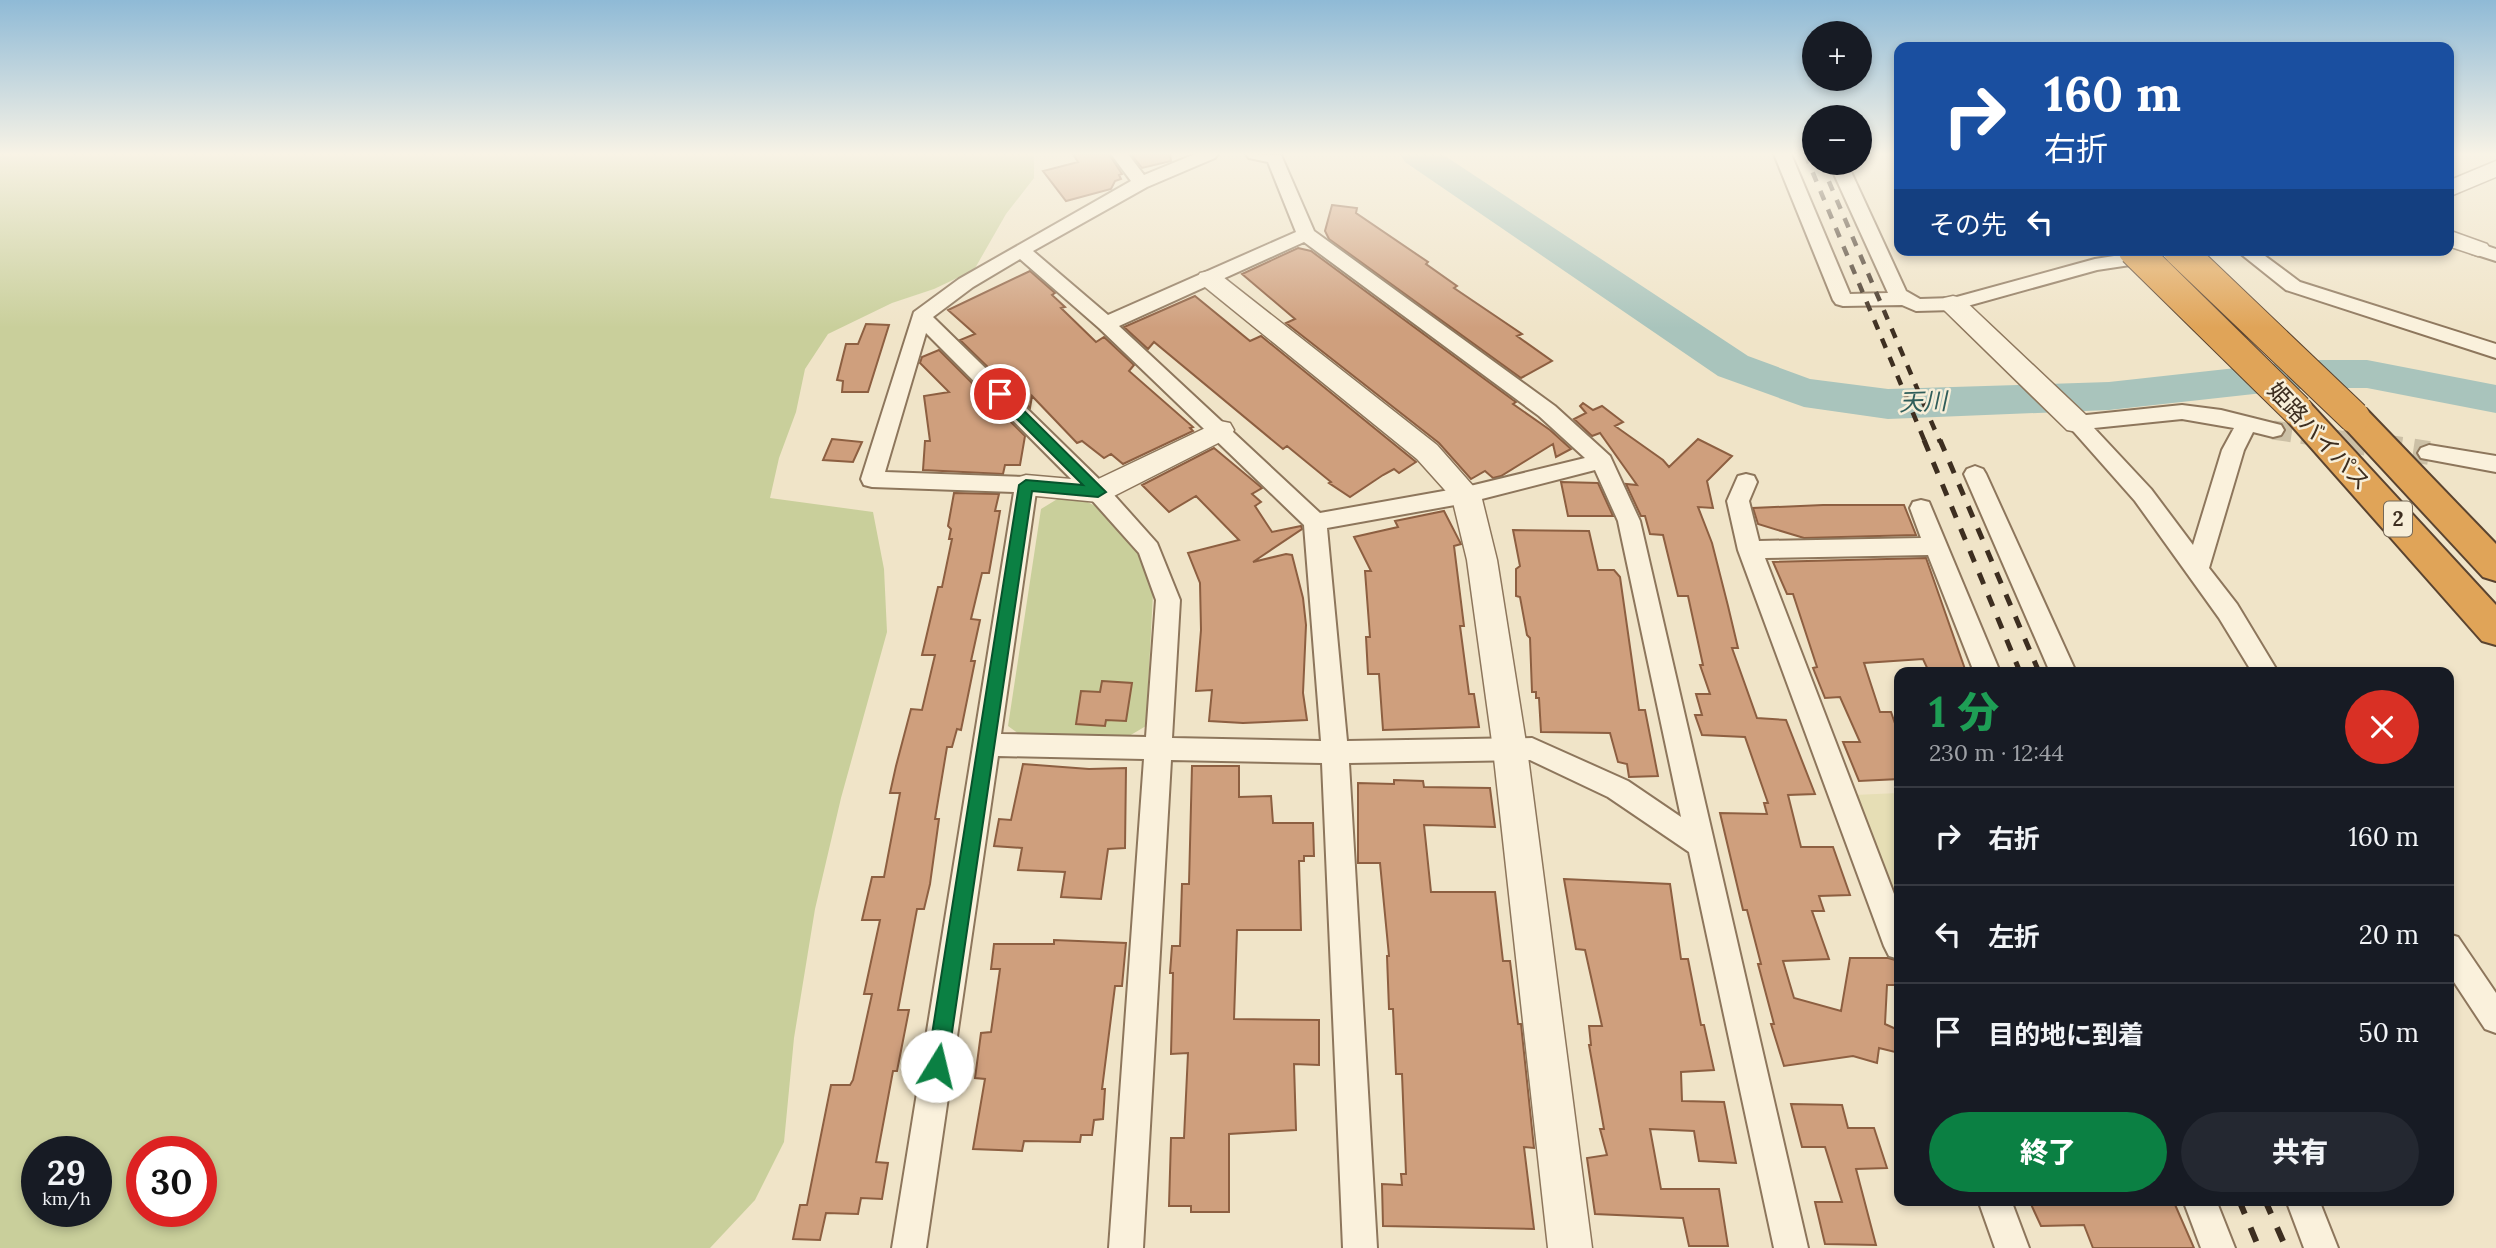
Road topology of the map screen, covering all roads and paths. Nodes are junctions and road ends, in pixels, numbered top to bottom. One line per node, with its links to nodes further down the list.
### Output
1 (1089, 212): 7 (street)
2 (1297, 212): 5 (street)
3 (1807, 212): 16 (street)
4 (1861, 212): 16 (street)
5 (1306, 234): 15 (street); 26 (street)
6 (2454, 239): 8 (street)
7 (1021, 250): 18 (street); 19 (street)
8 (2490, 252)
9 (2086, 256): 14 (street)
10 (2139, 256): 22 (highway, 姫路バイパス / 2, bridge)
11 (2152, 256): 14 (street)
12 (2185, 256): 38 (highway, 姫路バイパス / 2, bridge)
13 (2253, 256): 20 (street)
14 (2095, 265): 17 (street)
15 (1209, 278): 19 (street); 33 (street)
16 (1907, 299): 17 (street)
17 (1959, 310): 21 (street)
18 (921, 316): 31 (street); 32 (street)
19 (1106, 324): 24 (street)
20 (2496, 351)
21 (2073, 419): 23 (street); 39 (street)
22 (2285, 420): 23 (street); 40 (highway, 姫路バイパス / 2)
23 (2247, 424): 39 (street)
24 (1220, 430): 32 (street); 35 (street)
25 (2428, 453): 27 (street)
26 (1602, 461): 33 (street); 48 (street)
27 (2486, 462): 30 (street)
28 (1975, 474): 42 (street)
29 (1746, 482): 37 (street)
30 (2496, 483)
31 (1026, 485): 32 (street); 44 (street)
32 (1098, 492): 46 (street)
33 (1466, 495): 35 (street); 45 (street)
34 (1921, 508): 36 (street)
35 (1315, 522): 47 (street)
36 (1937, 546): 37 (street); 41 (street)
37 (1751, 550): 49 (street)
38 (2496, 567)
39 (2197, 569): 43 (street)
40 (2496, 630)
41 (1985, 667)
42 (2061, 667)
43 (2262, 667)
44 (986, 745): 46 (street); 55 (street)
45 (1510, 749): 47 (street); 48 (street); 58 (street)
46 (1158, 750): 47 (street); 56 (street)
47 (1335, 752): 57 (street)
48 (1699, 844): 59 (street)
49 (1894, 933)
50 (2454, 956): 51 (street)
51 (2496, 1019)
52 (1996, 1206): 60 (street)
53 (2201, 1206): 61 (street)
54 (2304, 1206): 62 (street)
55 (909, 1248)
56 (1126, 1248)
57 (1360, 1248)
58 (1570, 1248)
59 (1791, 1248)
60 (2012, 1248)
61 (2218, 1248)
62 (2321, 1248)

